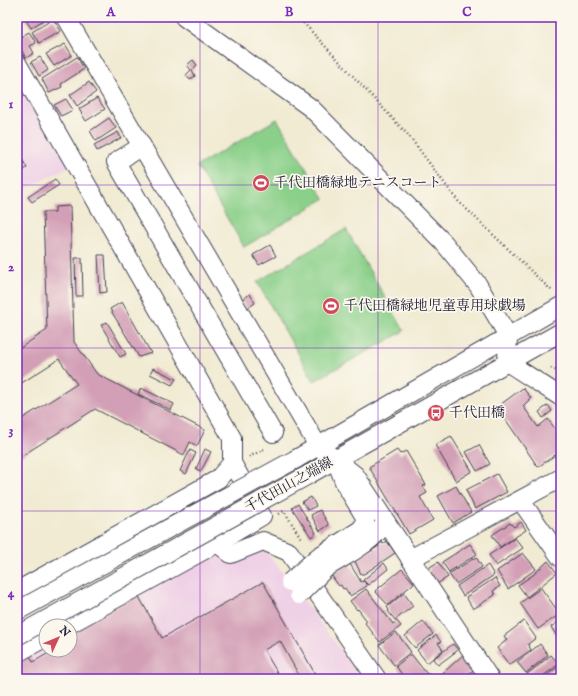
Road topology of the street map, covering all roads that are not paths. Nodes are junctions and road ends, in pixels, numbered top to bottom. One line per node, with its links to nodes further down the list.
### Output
1 (66, 17): 4 (street)
2 (184, 17): 7 (street)
3 (17, 63): 13 (street)
4 (142, 146): 10 (street); 11 (street)
5 (558, 301): 7 (street, 千代田山之端線)
6 (557, 334): 8 (street, 千代田山之端線)
7 (508, 336): 8 (street); 11 (street, 千代田山之端線)
8 (507, 362): 9 (street); 12 (street, 千代田山之端線)
9 (561, 397)
10 (273, 433)
11 (318, 446): 12 (street); 23 (street, 千代田山之端線, bridge)
12 (335, 459): 16 (street); 20 (street); 25 (street, 千代田山之端線, bridge)
13 (232, 462): 17 (street); 22 (street)
14 (561, 478): 15 (street)
15 (521, 501): 18 (street); 19 (street)
16 (386, 522): 19 (street); 20 (street)
17 (217, 543): 24 (street); 28 (street)
18 (561, 558)
19 (410, 559): 29 (street)
20 (322, 562): 21 (street, bridge)
21 (294, 588)
22 (17, 591)
23 (17, 611)
24 (78, 619)
25 (17, 636)
26 (38, 641): 27 (street)
27 (17, 653)
28 (377, 679)
29 (490, 679)

